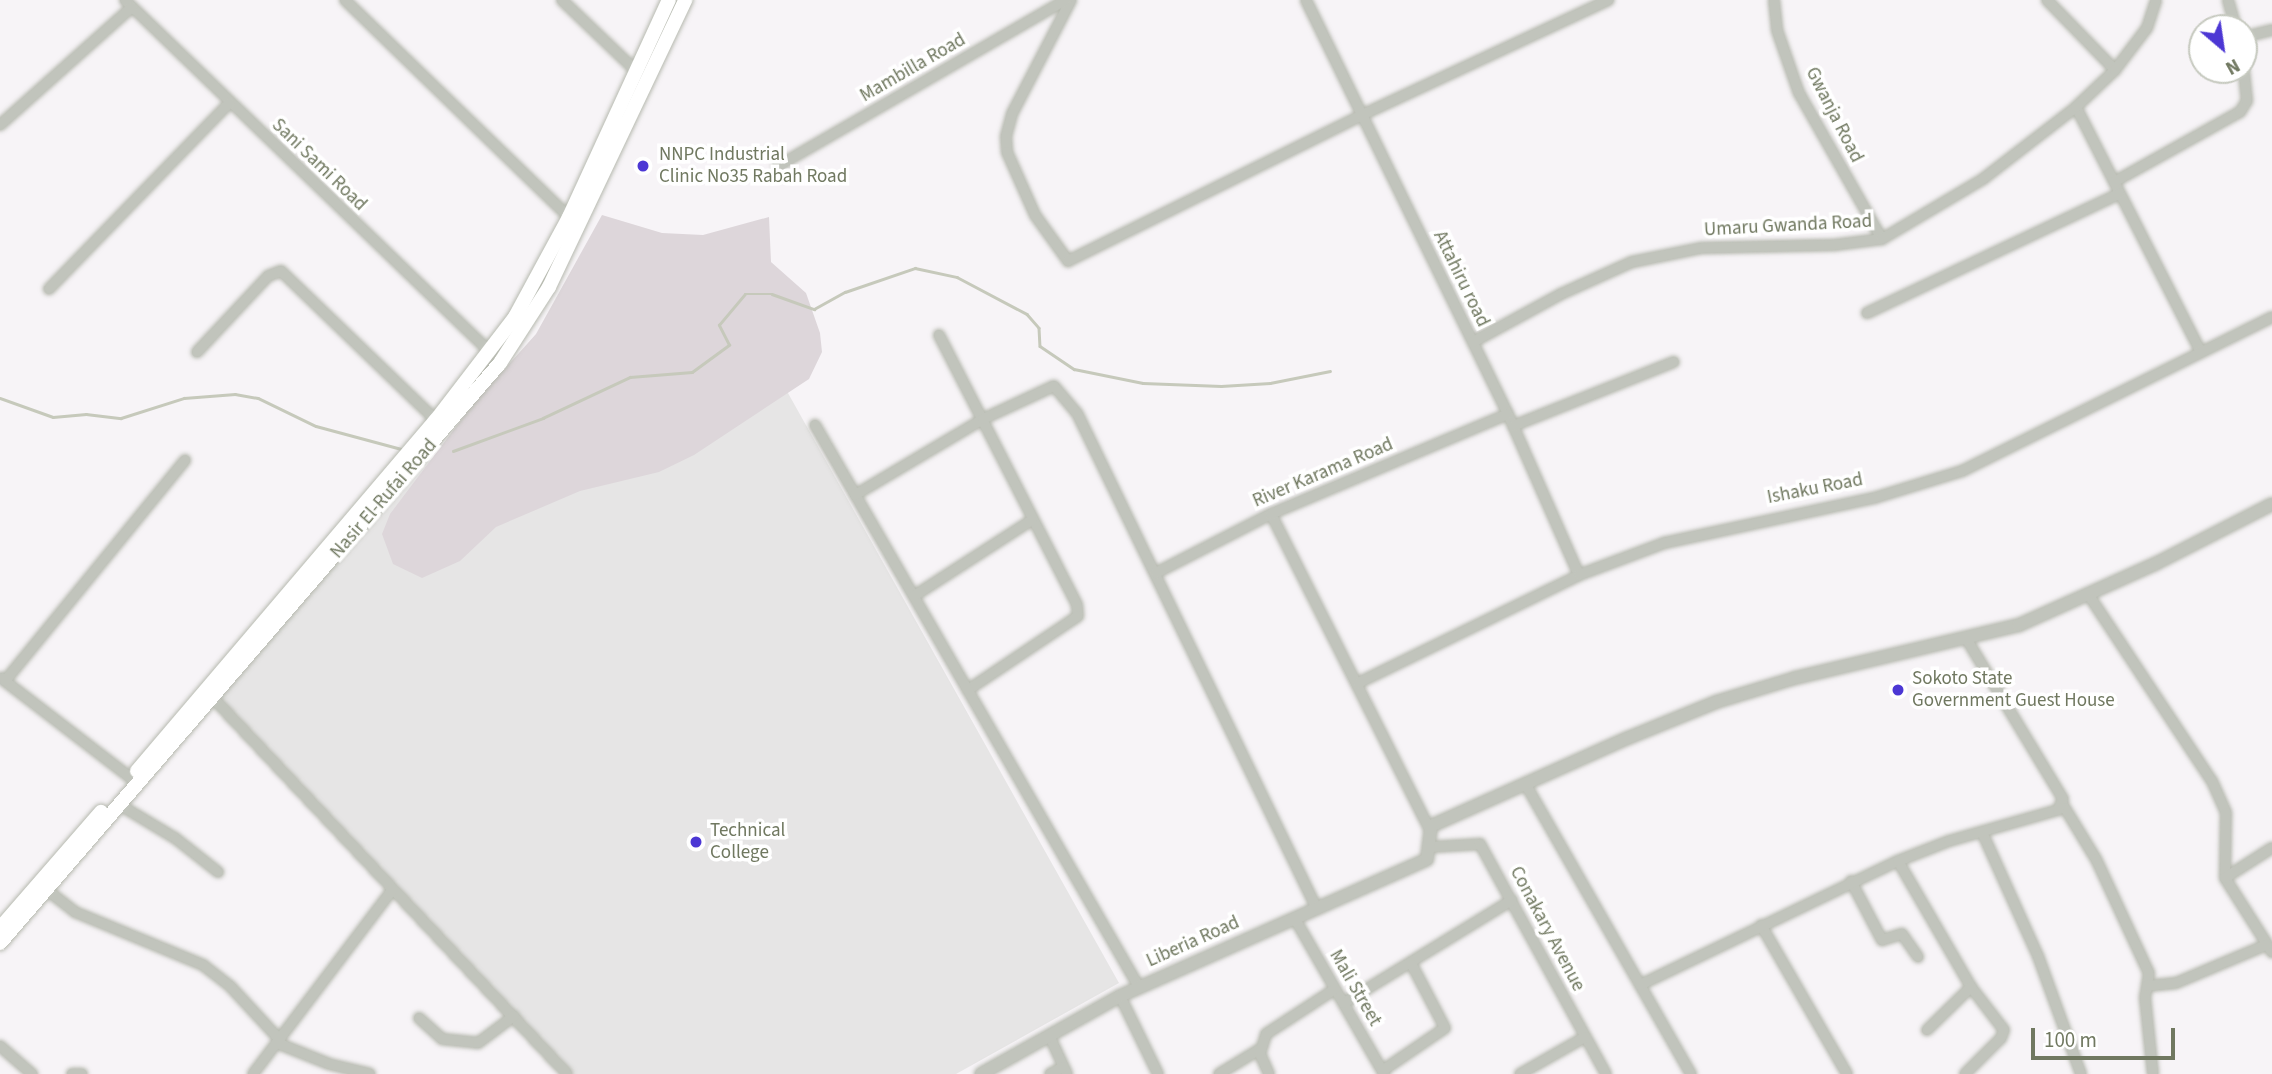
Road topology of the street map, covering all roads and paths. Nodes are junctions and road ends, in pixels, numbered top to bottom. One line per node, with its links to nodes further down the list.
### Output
1 (345, 0): 22 (street)
2 (562, 0): 13 (street)
3 (669, 0): 13 (main road, Nasir El-Rufai Road)
4 (685, 0): 41 (main road, Nasir El-Rufai Road)
5 (1069, 0): 17 (street); 19 (street, Mambilla Road)
6 (1306, 0): 17 (street, Attahiru road)
7 (1609, 0): 17 (street)
8 (1774, 0): 23 (street, Gwanja Road)
9 (2047, 0): 12 (street)
10 (2156, 0): 12 (street, Umaru Gwanda Road)
11 (128, 4): 15 (street, Sani Sami Road); 18 (street)
12 (2115, 70): 16 (street, Umaru Gwanda Road)
13 (636, 72): 22 (main road, Nasir El-Rufai Road)
14 (2245, 84): 20 (street)
15 (229, 103): 24 (street); 31 (street, Sani Sami Road)
16 (2077, 107): 20 (street); 23 (street, Umaru Gwanda Road)
17 (1362, 115): 28 (street, Attahiru road)
18 (0, 125)
19 (778, 166)
20 (2114, 182): 21 (street)
21 (2119, 194): 25 (street); 30 (street)
22 (569, 217): 31 (main road, Nasir El-Rufai Road)
23 (1882, 239): 28 (street, Umaru Gwanda Road)
24 (49, 289)
25 (1867, 313)
26 (2272, 317): 30 (street, Ishaku Road)
27 (939, 335): 34 (street)
28 (1473, 342): 33 (street, Attahiru road)
29 (197, 352): 35 (street)
30 (2201, 352): 45 (street, Ishaku Road)
31 (491, 353): 35 (main road, Nasir El-Rufai Road)
32 (1674, 362): 37 (street)
33 (1508, 414): 37 (street, Attahiru road); 42 (street, River Karama Road)
34 (984, 419): 39 (street); 43 (street); 44 (street)
35 (436, 420): 41 (main road, Nasir El-Rufai Road)
36 (815, 425): 39 (street)
37 (1513, 426): 45 (street, Attahiru road)
38 (185, 460): 49 (street)
39 (855, 495): 47 (street)
40 (2272, 504): 46 (street)
41 (368, 508): 52 (main road, Nasir El-Rufai Road); 53 (main road, Nasir El-Rufai Road)
42 (1271, 513): 44 (street, River Karama Road); 50 (street)
43 (1032, 520): 47 (street); 51 (street)
44 (1156, 573): 68 (street)
45 (1579, 575): 50 (street, Ishaku Road)
46 (2088, 594): 48 (street); 63 (street)
47 (914, 596): 51 (street)
48 (1967, 640): 54 (street); 56 (street)
49 (3, 679): 53 (street)
50 (1359, 683): 57 (street)
51 (968, 690): 78 (street)
52 (213, 698): 55 (main road, Nasir El-Rufai Road); 65 (street)
53 (131, 778): 66 (main road, Nasir El-Rufai Road)
54 (1526, 785): 57 (street); 76 (street)
55 (120, 805): 62 (street); 66 (main road, Nasir El-Rufai Road)
56 (2063, 805): 58 (street); 77 (street)
57 (1430, 830): 60 (street)
58 (1982, 832): 61 (street); 109 (street)
59 (2272, 848): 63 (street)
60 (1430, 853): 67 (street, Conakary Avenue); 68 (street, Liberia Road)
61 (1898, 861): 64 (street); 79 (street)
62 (218, 872)
63 (2225, 878): 73 (street)
64 (1851, 881): 70 (street); 74 (street)
65 (392, 890): 83 (street); 88 (street)
66 (40, 892): 71 (main road, Nasir El-Rufai Road); 72 (main road, Nasir El-Rufai Road); 88 (street)
67 (1512, 900): 75 (street); 87 (street, Conakary Avenue)
68 (1317, 909): 69 (street, Liberia Road)
69 (1295, 919): 78 (street, Liberia Road); 80 (street, Mali Street)
70 (1760, 925): 76 (street); 107 (street)
71 (0, 928)
72 (0, 943)
73 (2269, 949): 77 (street)
74 (1918, 957)
75 (1412, 965): 82 (street); 92 (street)
76 (1640, 985): 106 (street)
77 (2147, 986): 110 (street)
78 (1139, 987): 81 (street, Liberia Road)
79 (1971, 988): 85 (street); 108 (street)
80 (1335, 989): 82 (street, Mali Street); 90 (street)
81 (1120, 996): 86 (street, Liberia Road); 101 (street)
82 (1344, 1003): 92 (street, Mali Street)
83 (514, 1016): 84 (street); 98 (street)
84 (419, 1018)
85 (1927, 1030)
86 (1050, 1037): 91 (street); 99 (street, Liberia Road)
87 (1585, 1037): 104 (street); 105 (street, Conakary Avenue)
88 (279, 1042): 96 (street); 97 (street)
89 (0, 1046): 93 (street)
90 (1260, 1049): 102 (street); 103 (street)
91 (1065, 1070): 100 (street)
92 (1383, 1072)
93 (32, 1074)
94 (72, 1074): 95 (street)
95 (82, 1074)
96 (254, 1074)
97 (370, 1074)
98 (567, 1074)
99 (981, 1074)
100 (1050, 1074)
101 (1158, 1074)
102 (1219, 1074)
103 (1269, 1074)
104 (1520, 1074)
105 (1606, 1074)
106 (1691, 1074)
107 (1847, 1074)
108 (1965, 1074)
109 (2081, 1074)
110 (2153, 1074)

